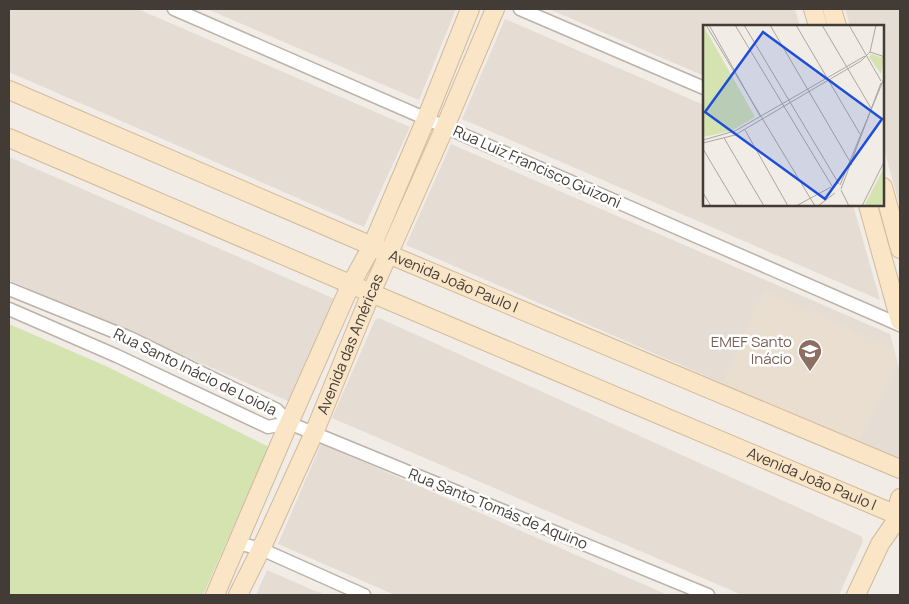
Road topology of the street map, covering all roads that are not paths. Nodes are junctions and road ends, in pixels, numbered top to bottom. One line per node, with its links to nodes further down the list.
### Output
1 (174, 9): 11 (street, Rua Luiz Francisco Guizoni)
2 (470, 9): 11 (main road, Avenida das Américas)
3 (495, 9): 12 (main road, Avenida das Américas)
4 (520, 9): 9 (street)
5 (813, 9): 7 (main road)
6 (832, 9): 8 (main road)
7 (818, 25)
8 (837, 25)
9 (703, 88)
10 (9, 90): 16 (main road, Avenida João Paulo I)
11 (426, 118): 12 (street, Rua Luiz Francisco Guizoni); 16 (main road, Avenida das Américas)
12 (445, 127): 18 (main road, Avenida das Américas); 23 (street, Rua Luiz Francisco Guizoni)
13 (9, 138): 19 (main road, Avenida João Paulo I)
14 (884, 191): 17 (main road)
15 (868, 206): 23 (main road)
16 (372, 246): 18 (main road, Avenida João Paulo I); 19 (main road, Avenida das Américas)
17 (900, 249)
18 (388, 254): 21 (main road, Avenida das Américas); 26 (main road, Avenida João Paulo I)
19 (351, 284): 21 (main road, Avenida João Paulo I); 24 (main road, Avenida das Américas)
20 (9, 288): 24 (street, Rua Santo Inácio de Loiola)
21 (371, 293): 25 (main road, Avenida das Américas); 28 (main road, Avenida João Paulo I)
22 (9, 309): 24 (street, Rua Santo Inácio de Loiola)
23 (900, 323)
24 (289, 423): 25 (street, Rua Santo Tomás de Aquino); 29 (main road, Avenida das Américas)
25 (314, 433): 30 (main road, Avenida das Américas); 34 (street, Rua Santo Tomás de Aquino)
26 (900, 469)
27 (900, 498): 28 (main road)
28 (898, 519): 35 (main road)
29 (238, 543): 30 (street); 31 (main road, Avenida das Américas)
30 (261, 549): 32 (main road, Avenida das Américas); 33 (street)
31 (216, 595)
32 (238, 595)
33 (364, 595)
34 (708, 595)
35 (856, 595)

